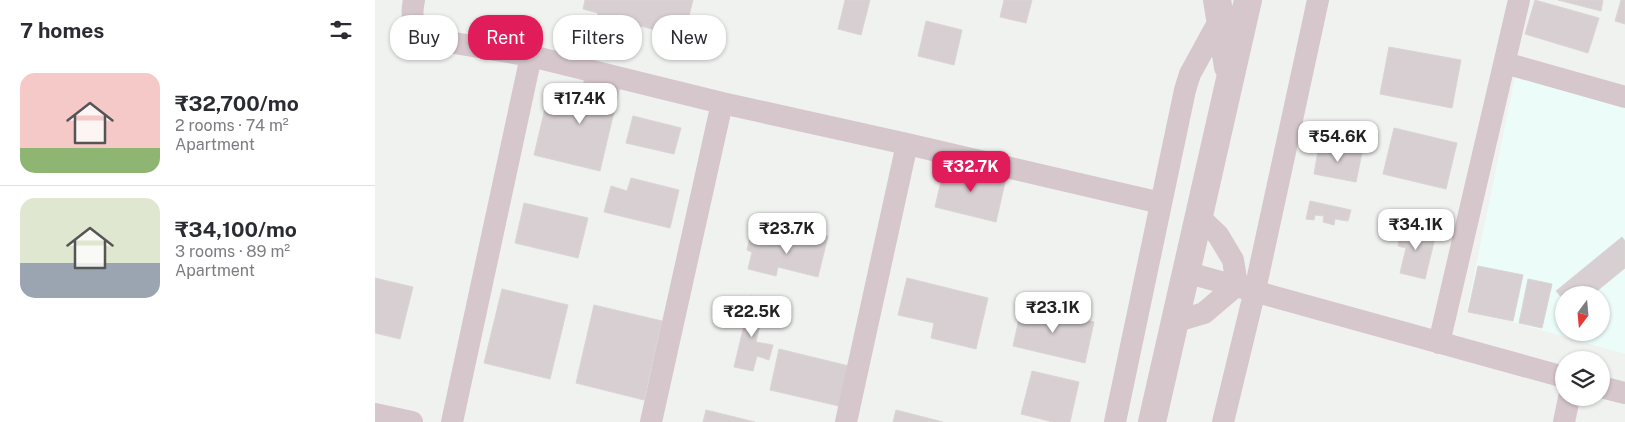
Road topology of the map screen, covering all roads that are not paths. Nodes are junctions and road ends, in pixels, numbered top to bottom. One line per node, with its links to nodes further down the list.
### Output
1 (414, 0): 6 (street)
2 (1248, 0): 10 (street)
3 (1318, 0): 17 (street)
4 (1519, 0): 9 (street)
5 (1218, 10): 10 (street); 14 (street)
6 (468, 46)
7 (543, 59): 12 (street)
8 (530, 60): 26 (street)
9 (1505, 63): 11 (street); 19 (street)
10 (1230, 78): 15 (street)
11 (1625, 97)
12 (722, 103): 13 (street); 27 (street)
13 (907, 144): 14 (street); 28 (street)
14 (1161, 204): 29 (street)
15 (1198, 216): 16 (street); 17 (street)
16 (1185, 272): 17 (street); 18 (street)
17 (1246, 288): 18 (street); 19 (street); 31 (street)
18 (1174, 322): 30 (street)
19 (1439, 343): 20 (street)
20 (1555, 375)
21 (1610, 390): 22 (street)
22 (1625, 394)
23 (1567, 406): 32 (street)
24 (375, 414): 25 (street)
25 (412, 422)
26 (451, 422)
27 (651, 422)
28 (846, 422)
29 (1115, 422)
30 (1152, 422)
31 (1223, 422)
32 (1563, 422)

